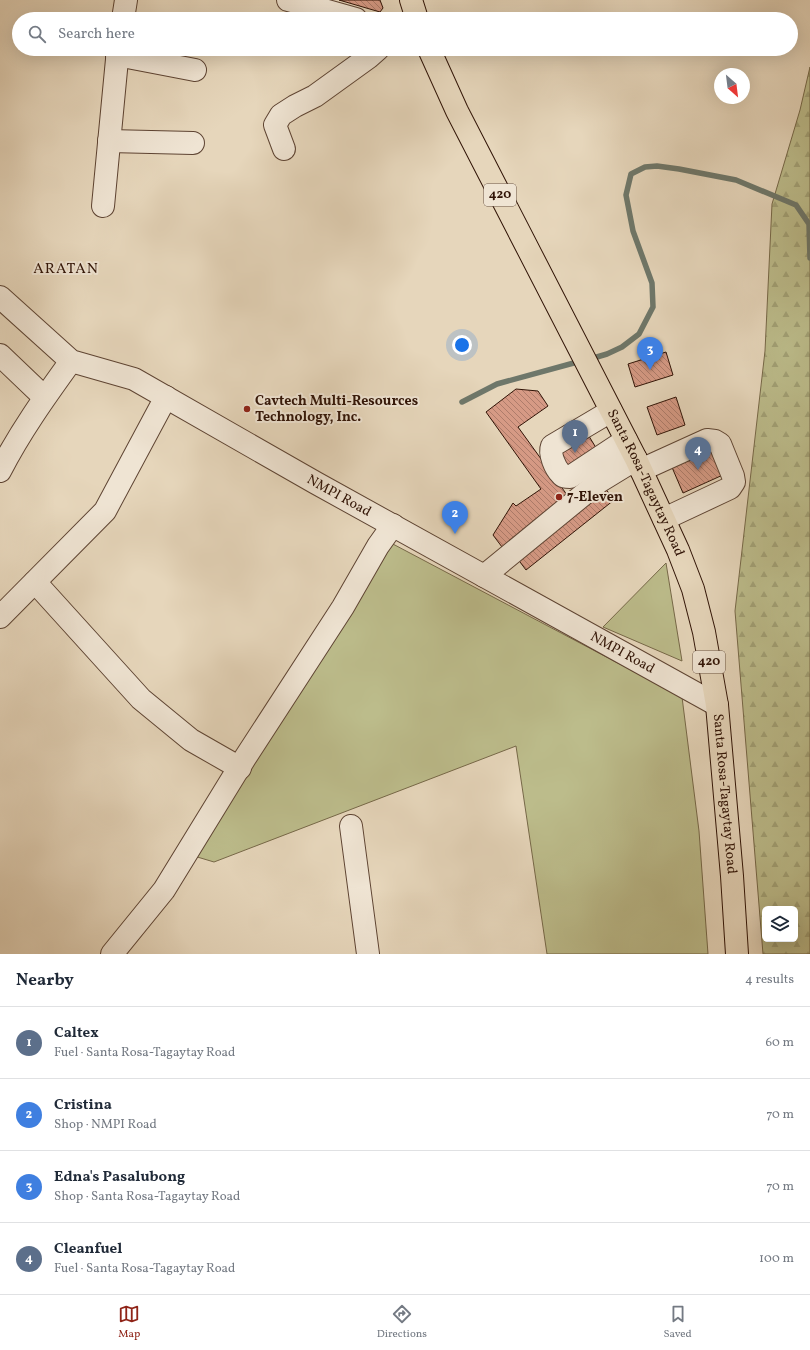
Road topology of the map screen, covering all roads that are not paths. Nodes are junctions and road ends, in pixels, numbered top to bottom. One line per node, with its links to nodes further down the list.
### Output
1 (126, 0): 4 (street)
2 (288, 0): 5 (street)
3 (411, 0): 6 (main road)
4 (124, 12)
5 (331, 12)
6 (414, 12)
7 (118, 56): 12 (street)
8 (135, 56): 11 (street)
9 (370, 56): 14 (street)
10 (431, 56): 21 (main road, Santa Rosa-Tagaytay Road / 420)
11 (194, 70)
12 (109, 141): 13 (street); 15 (street)
13 (193, 144)
14 (284, 149)
15 (103, 206)
16 (0, 297): 18 (street)
17 (0, 356): 19 (street)
18 (71, 362): 19 (street); 20 (street, NMPI Road)
19 (44, 397): 24 (street)
20 (166, 397): 27 (street, NMPI Road); 29 (street)
21 (611, 411): 22 (main road, Santa Rosa-Tagaytay Road / 420); 25 (street)
22 (626, 440): 23 (main road, Santa Rosa-Tagaytay Road / 420); 25 (street)
23 (639, 465): 25 (street); 26 (main road, Santa Rosa-Tagaytay Road / 420); 26 (street)
24 (0, 471)
25 (595, 472): 28 (street)
26 (664, 519): 31 (main road, Santa Rosa-Tagaytay Road / 420)
27 (393, 525): 28 (street, NMPI Road); 32 (street)
28 (484, 576): 31 (street, NMPI Road)
29 (35, 582): 30 (street); 32 (street)
30 (0, 617)
31 (717, 705): 36 (main road, Santa Rosa-Tagaytay Road / 420)
32 (240, 768): 34 (street)
33 (351, 826): 35 (street)
34 (112, 954)
35 (368, 954)
36 (737, 954)

